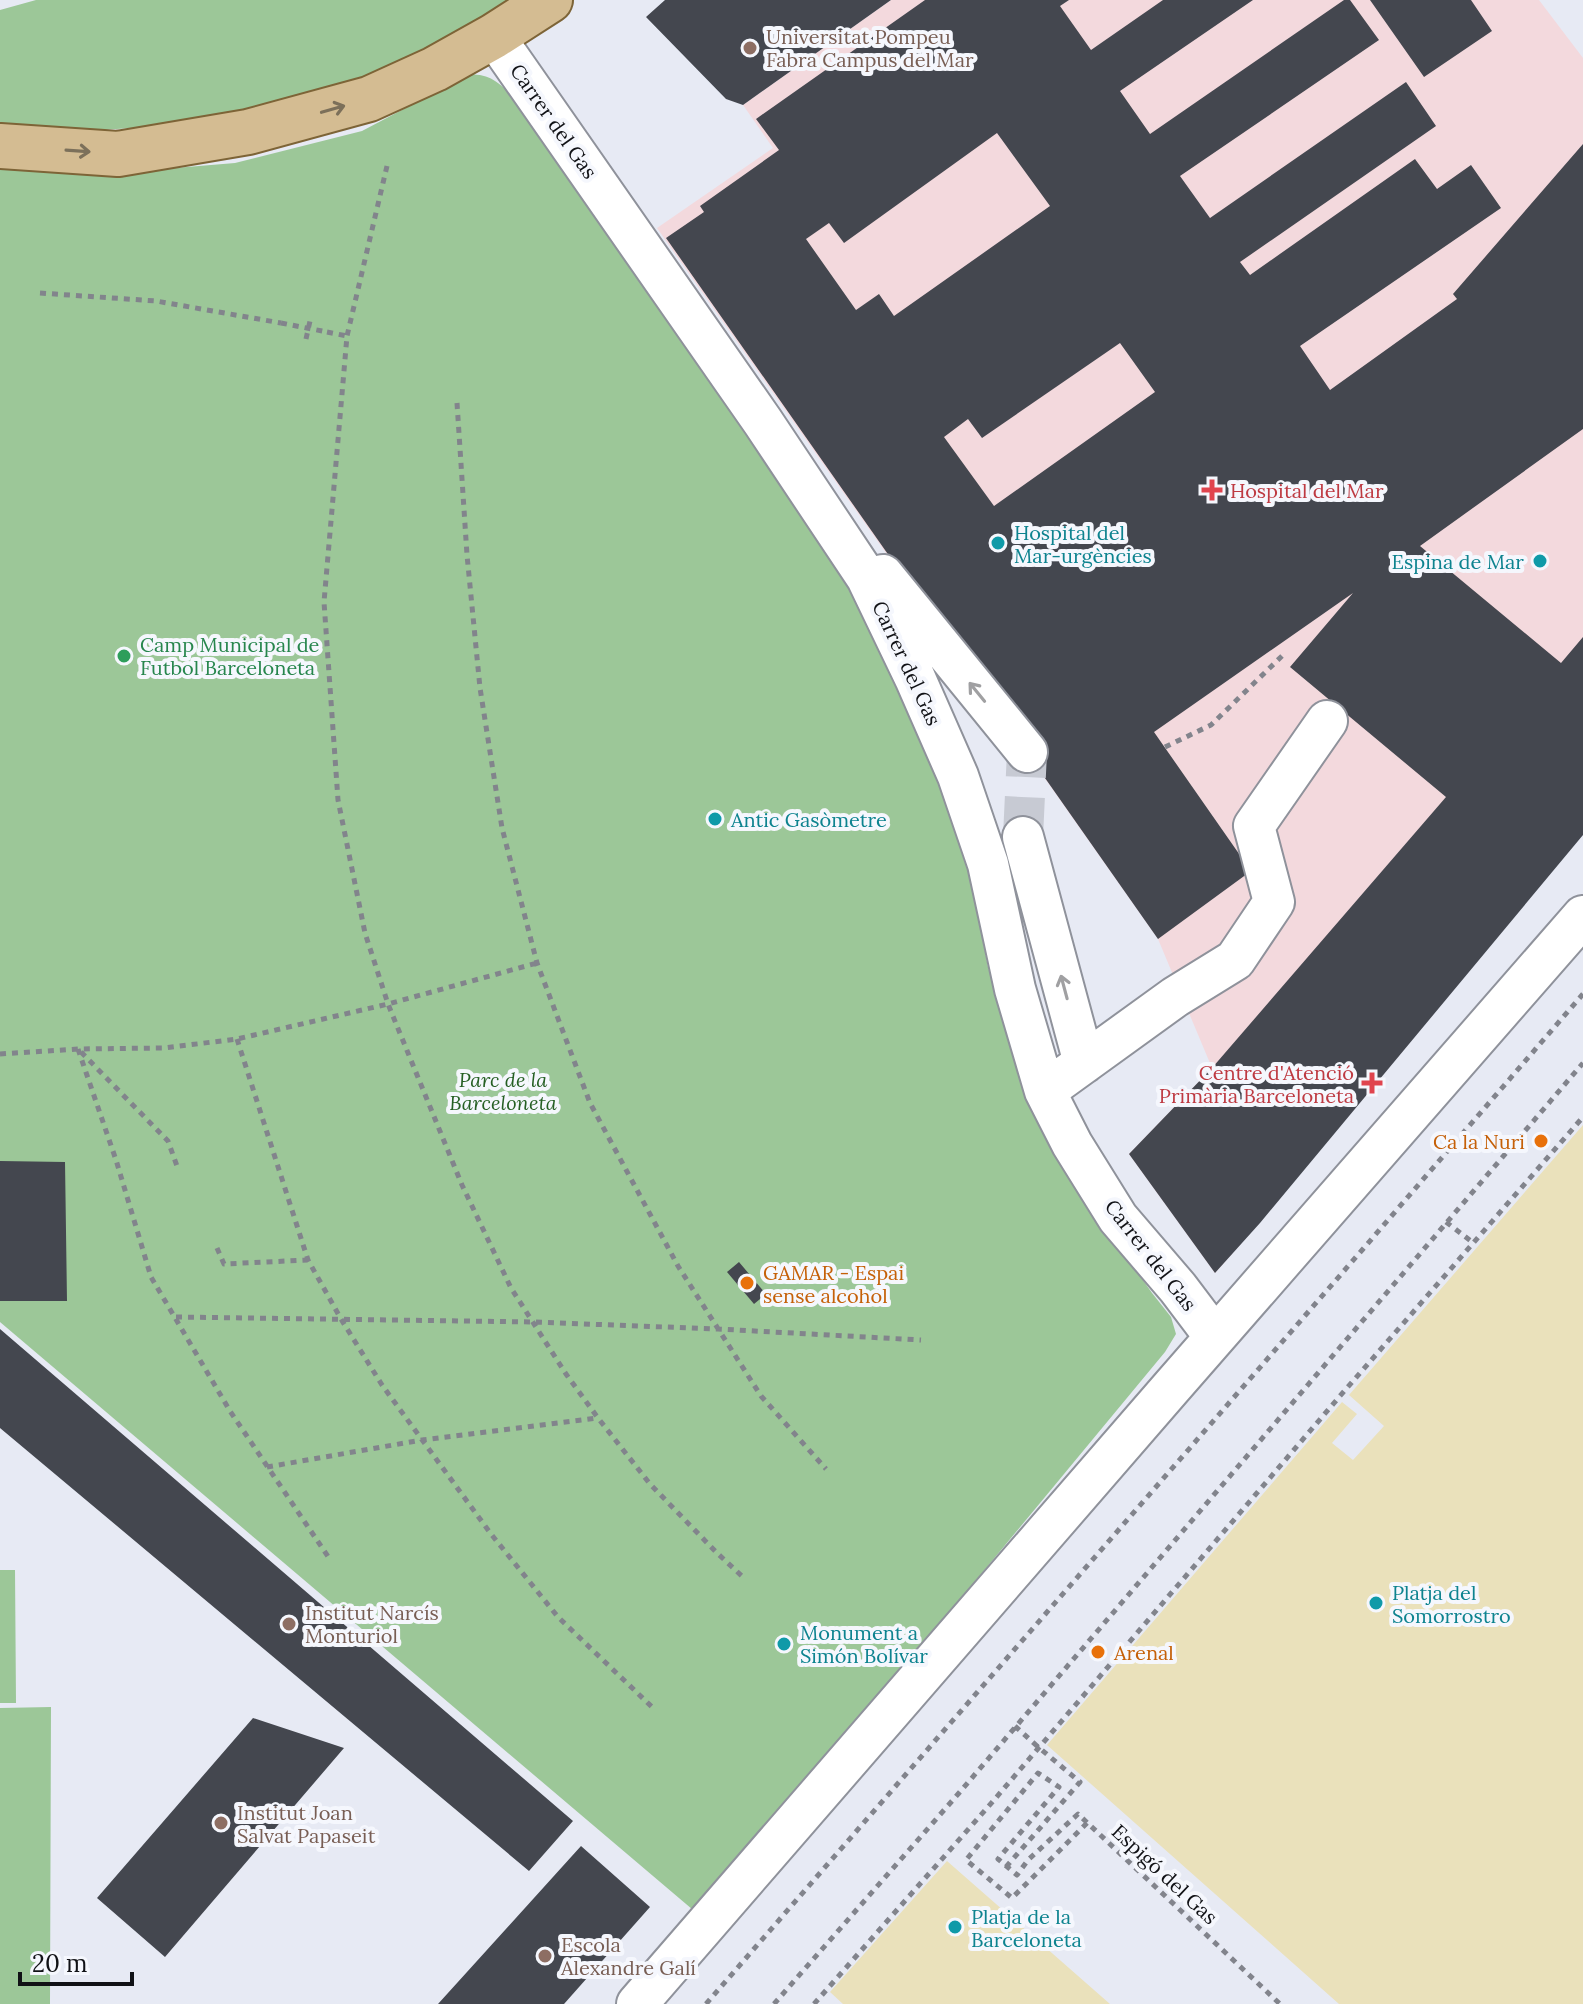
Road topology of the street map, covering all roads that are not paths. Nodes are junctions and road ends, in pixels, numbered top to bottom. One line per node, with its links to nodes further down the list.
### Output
1 (550, 0): 2 (main road)
2 (494, 36): 3 (main road, one-way to 2); 4 (street, Carrer del Gas)
3 (0, 146)
4 (781, 448): 6 (street, one-way to 4); 10 (street, Carrer del Gas)
5 (1327, 721): 9 (street)
6 (1027, 752)
7 (1023, 837): 9 (street, one-way to 7)
8 (1583, 916): 11 (street)
9 (1084, 1063): 10 (street)
10 (1045, 1091): 11 (street, Carrer del Gas)
11 (1215, 1337): 12 (street)
12 (637, 2004)

